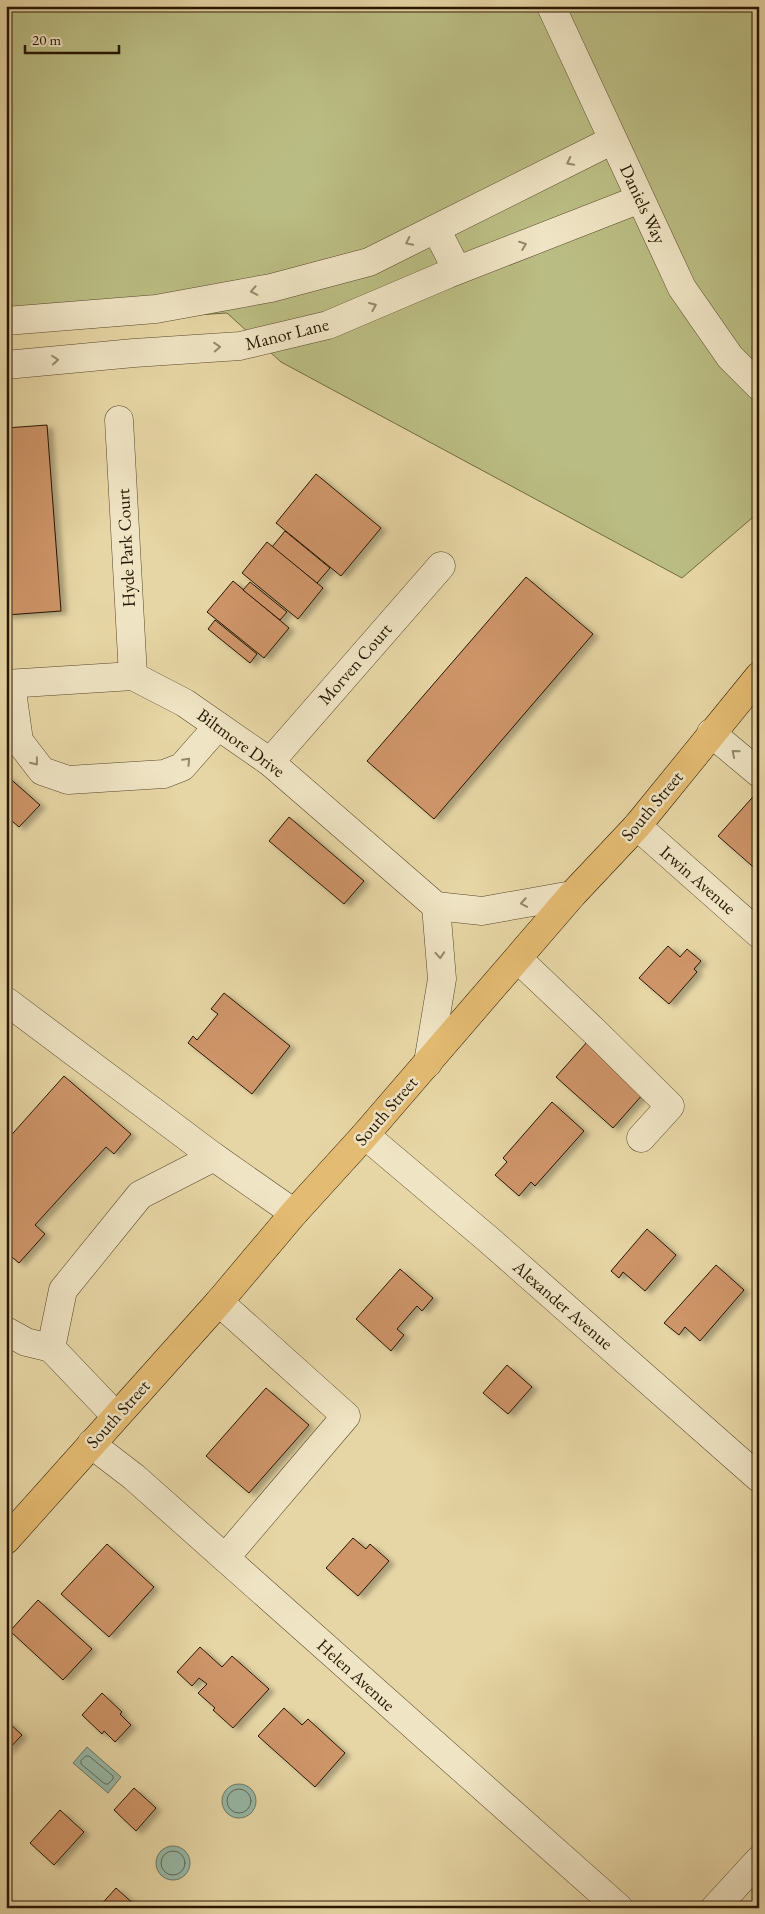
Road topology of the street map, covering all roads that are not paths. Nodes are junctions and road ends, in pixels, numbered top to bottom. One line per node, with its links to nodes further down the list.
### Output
1 (551, 6): 2 (street, Daniels Way)
2 (613, 140): 3 (street, Daniels Way); 4 (street, one-way to 4)
3 (640, 199): 5 (street, Manor Lane, one-way to 3); 10 (street, Daniels Way)
4 (436, 229): 5 (street); 6 (street, one-way to 6)
5 (457, 270): 8 (street, Manor Lane, one-way to 5)
6 (105, 313): 7 (street); 8 (street)
7 (6, 321)
8 (107, 355): 9 (street, Manor Lane, one-way to 8)
9 (6, 365)
10 (759, 386)
11 (119, 420): 13 (street, Hyde Park Court)
12 (441, 566): 18 (street, Morven Court)
13 (133, 676): 15 (street); 16 (street, Biltmore Drive)
14 (759, 676): 17 (main road, South Street)
15 (8, 684): 16 (street, one-way to 16)
16 (218, 726): 18 (street, Biltmore Drive)
17 (711, 733): 19 (street, one-way to 17); 20 (main road, South Street)
18 (270, 762): 22 (street, Biltmore Drive)
19 (759, 773)
20 (637, 826): 21 (main road, South Street); 23 (street, Irwin Avenue)
21 (572, 895): 22 (street, one-way to 22); 24 (main road, South Street)
22 (436, 906): 26 (street, one-way to 26)
23 (759, 934)
24 (518, 958): 26 (main road, South Street); 28 (street)
25 (6, 1001): 29 (street)
26 (428, 1063): 27 (main road, South Street)
27 (365, 1135): 30 (main road, South Street); 36 (street, Alexander Avenue)
28 (641, 1138)
29 (214, 1157): 30 (street); 33 (street)
30 (294, 1213): 31 (main road, South Street)
31 (219, 1302): 34 (main road, South Street); 38 (street)
32 (6, 1331): 33 (street)
33 (51, 1348): 34 (street)
34 (116, 1416): 35 (main road, South Street)
35 (91, 1444): 37 (main road, South Street); 38 (street, Helen Avenue)
36 (759, 1478)
37 (8, 1534)
38 (224, 1558): 40 (street, Helen Avenue)
39 (759, 1860): 41 (street)
40 (619, 1908)
41 (715, 1908)

